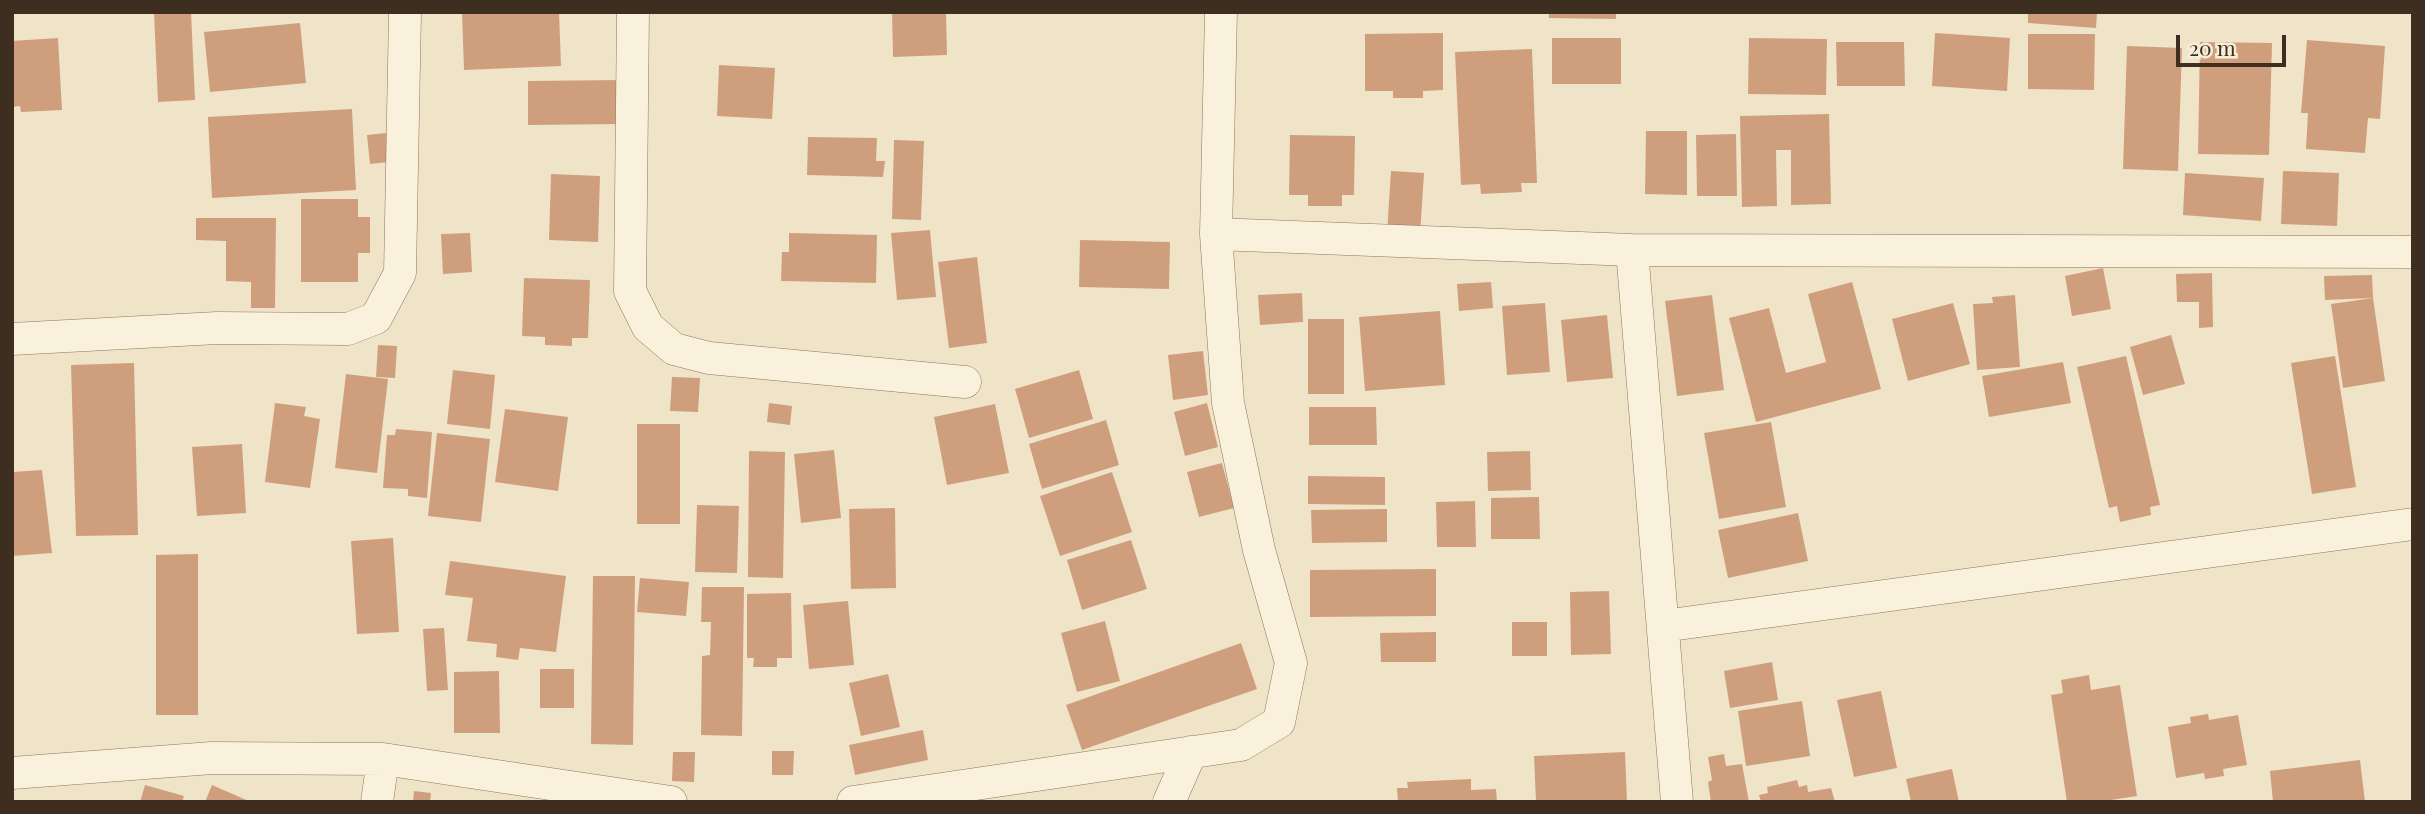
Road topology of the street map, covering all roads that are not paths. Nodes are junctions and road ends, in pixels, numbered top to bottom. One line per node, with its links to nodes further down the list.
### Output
1 (405, 12): 7 (street)
2 (633, 12): 8 (street)
3 (1222, 12): 4 (street)
4 (1216, 234): 5 (street); 11 (street)
5 (1632, 250): 6 (street); 10 (street)
6 (2413, 252)
7 (12, 339)
8 (965, 382)
9 (2413, 524): 10 (street)
10 (1663, 626): 18 (street)
11 (1191, 752): 16 (street); 17 (street)
12 (383, 759): 13 (street); 14 (street); 15 (street)
13 (12, 773)
14 (377, 802)
15 (671, 802)
16 (853, 802)
17 (1169, 802)
18 (1677, 802)

